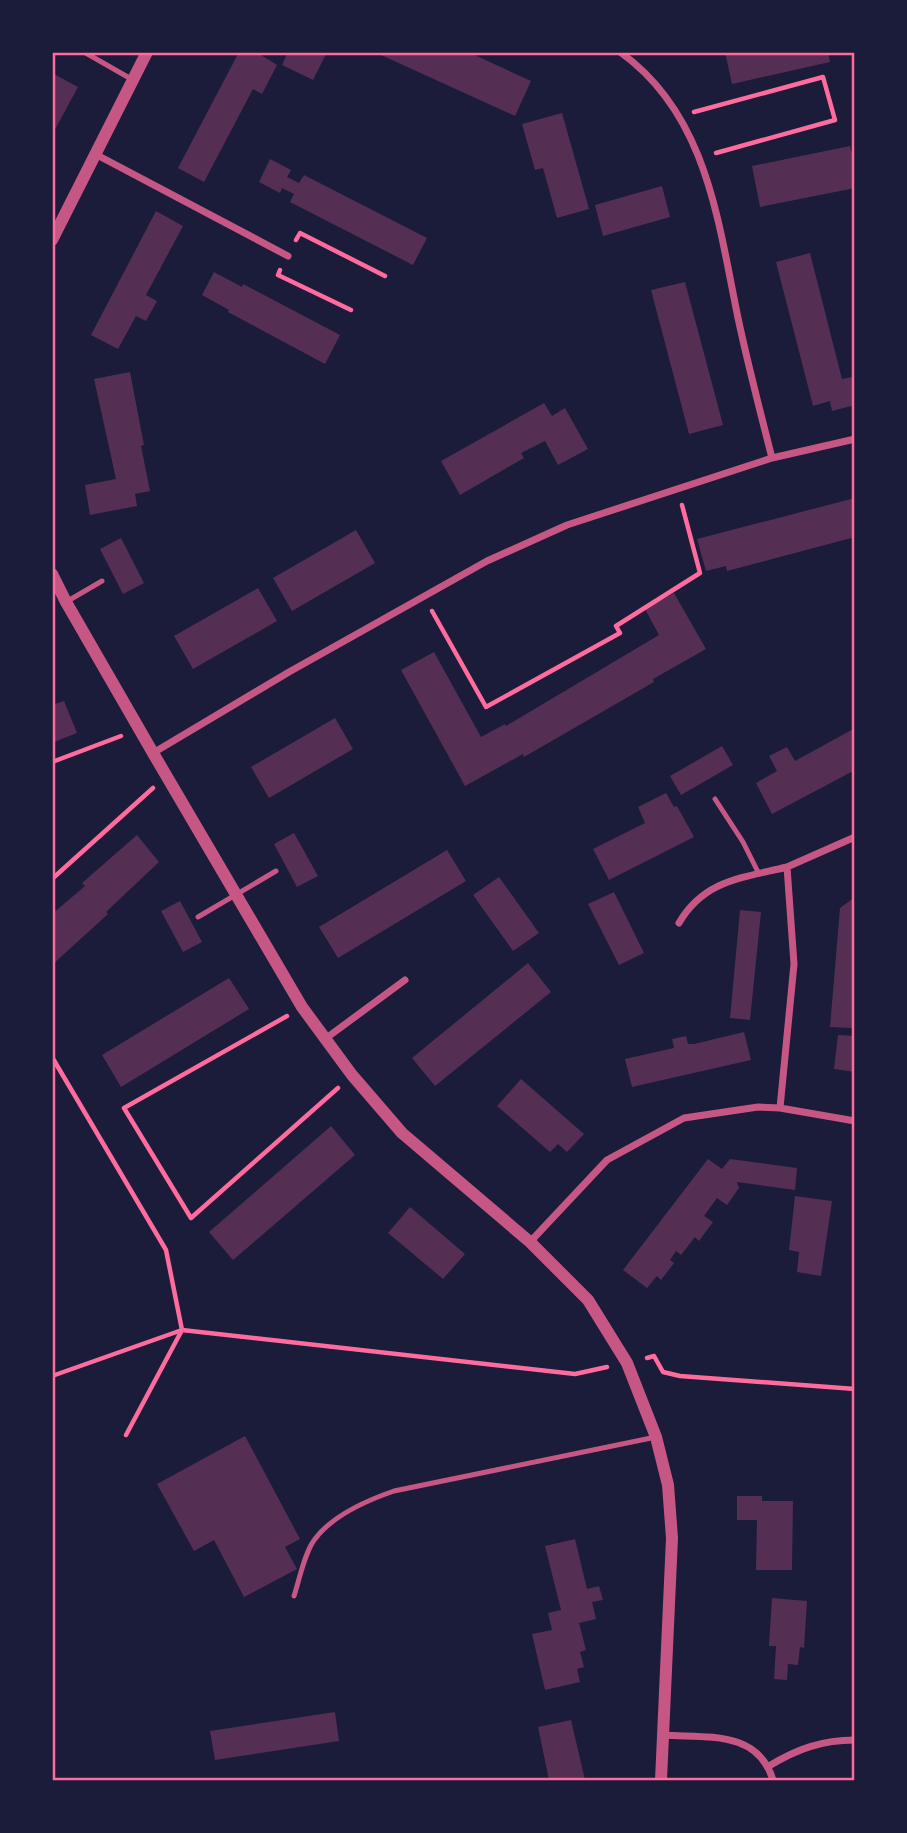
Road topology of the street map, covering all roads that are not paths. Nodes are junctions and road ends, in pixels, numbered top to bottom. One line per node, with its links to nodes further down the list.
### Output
1 (84, 52): 4 (lane)
2 (147, 52): 4 (street)
3 (620, 52): 9 (street)
4 (133, 80): 5 (street)
5 (97, 155): 6 (street); 7 (street)
6 (52, 240)
7 (288, 256)
8 (855, 439): 9 (street)
9 (772, 458): 13 (street)
10 (102, 581): 12 (lane)
11 (54, 583): 12 (street)
12 (66, 602): 13 (street)
13 (153, 753): 19 (street)
14 (715, 799): 18 (lane)
15 (855, 837): 16 (street)
16 (787, 867): 18 (street); 24 (street)
17 (276, 871): 19 (lane)
18 (759, 874): 21 (street)
19 (236, 894): 20 (lane); 23 (street)
20 (198, 917)
21 (679, 923)
22 (405, 980): 23 (street)
23 (325, 1039): 26 (street)
24 (780, 1108): 25 (street); 26 (street)
25 (855, 1121)
26 (530, 1242): 27 (street)
27 (656, 1437): 28 (lane); 29 (street)
28 (294, 1596)
29 (664, 1735): 31 (street); 32 (street)
30 (855, 1740): 31 (street)
31 (769, 1766): 33 (street)
32 (661, 1780)
33 (773, 1780)

